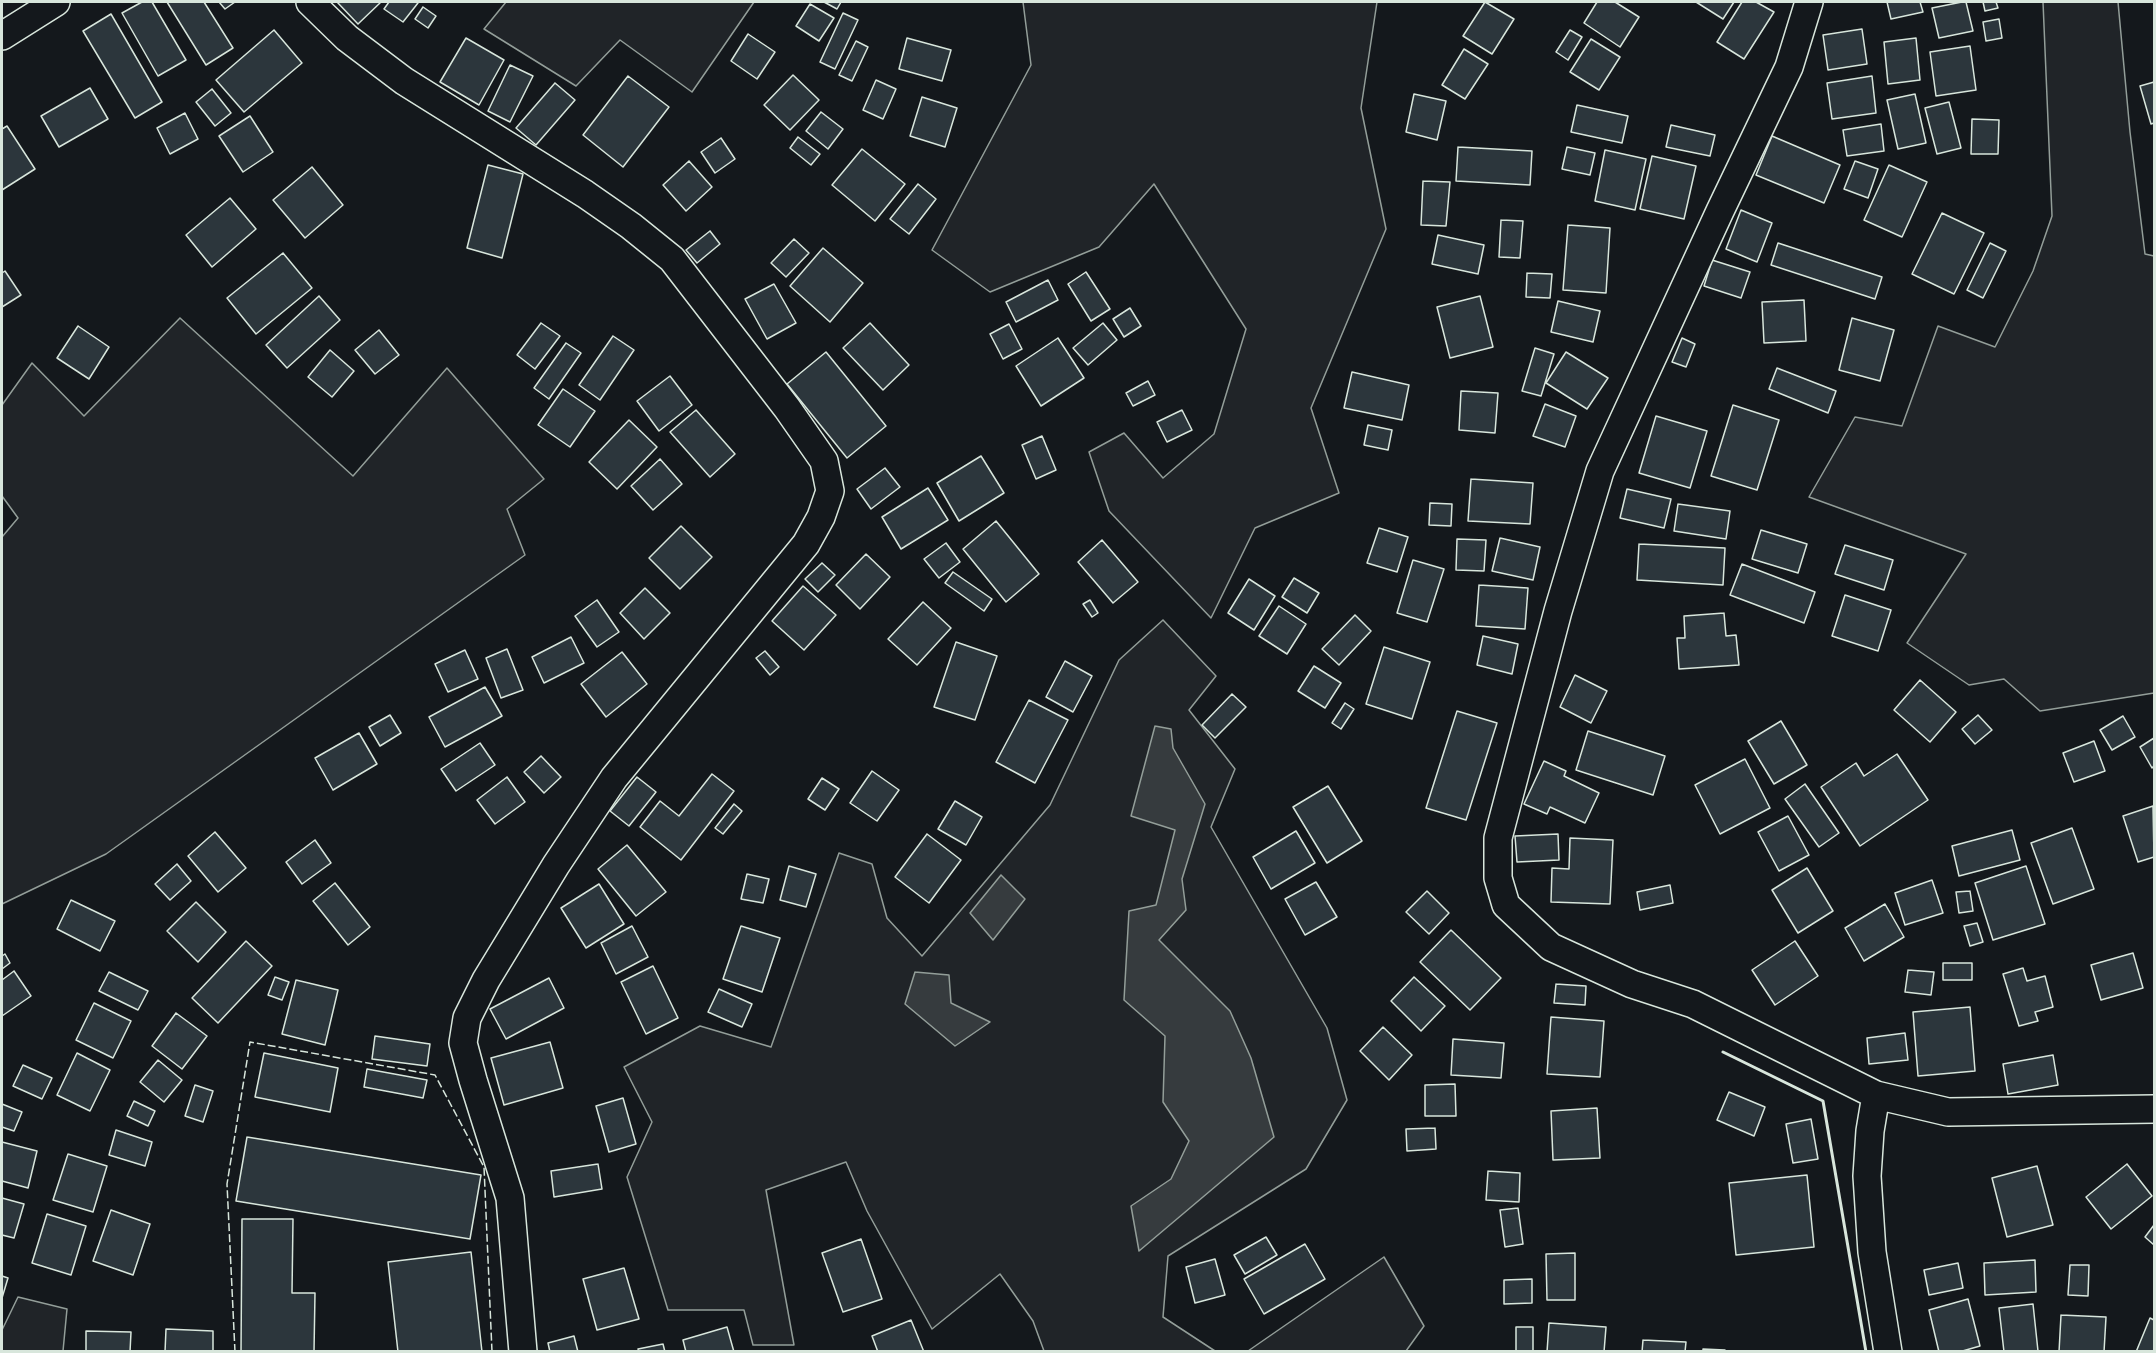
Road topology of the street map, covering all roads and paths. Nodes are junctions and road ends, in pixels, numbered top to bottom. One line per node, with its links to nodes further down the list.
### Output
1 (56, 2): 4 (street)
2 (310, 2): 7 (street)
3 (1809, 2): 5 (street)
4 (2, 36)
5 (1876, 1095): 6 (street); 8 (street)
6 (2154, 1109)
7 (523, 1352)
8 (1888, 1352)

